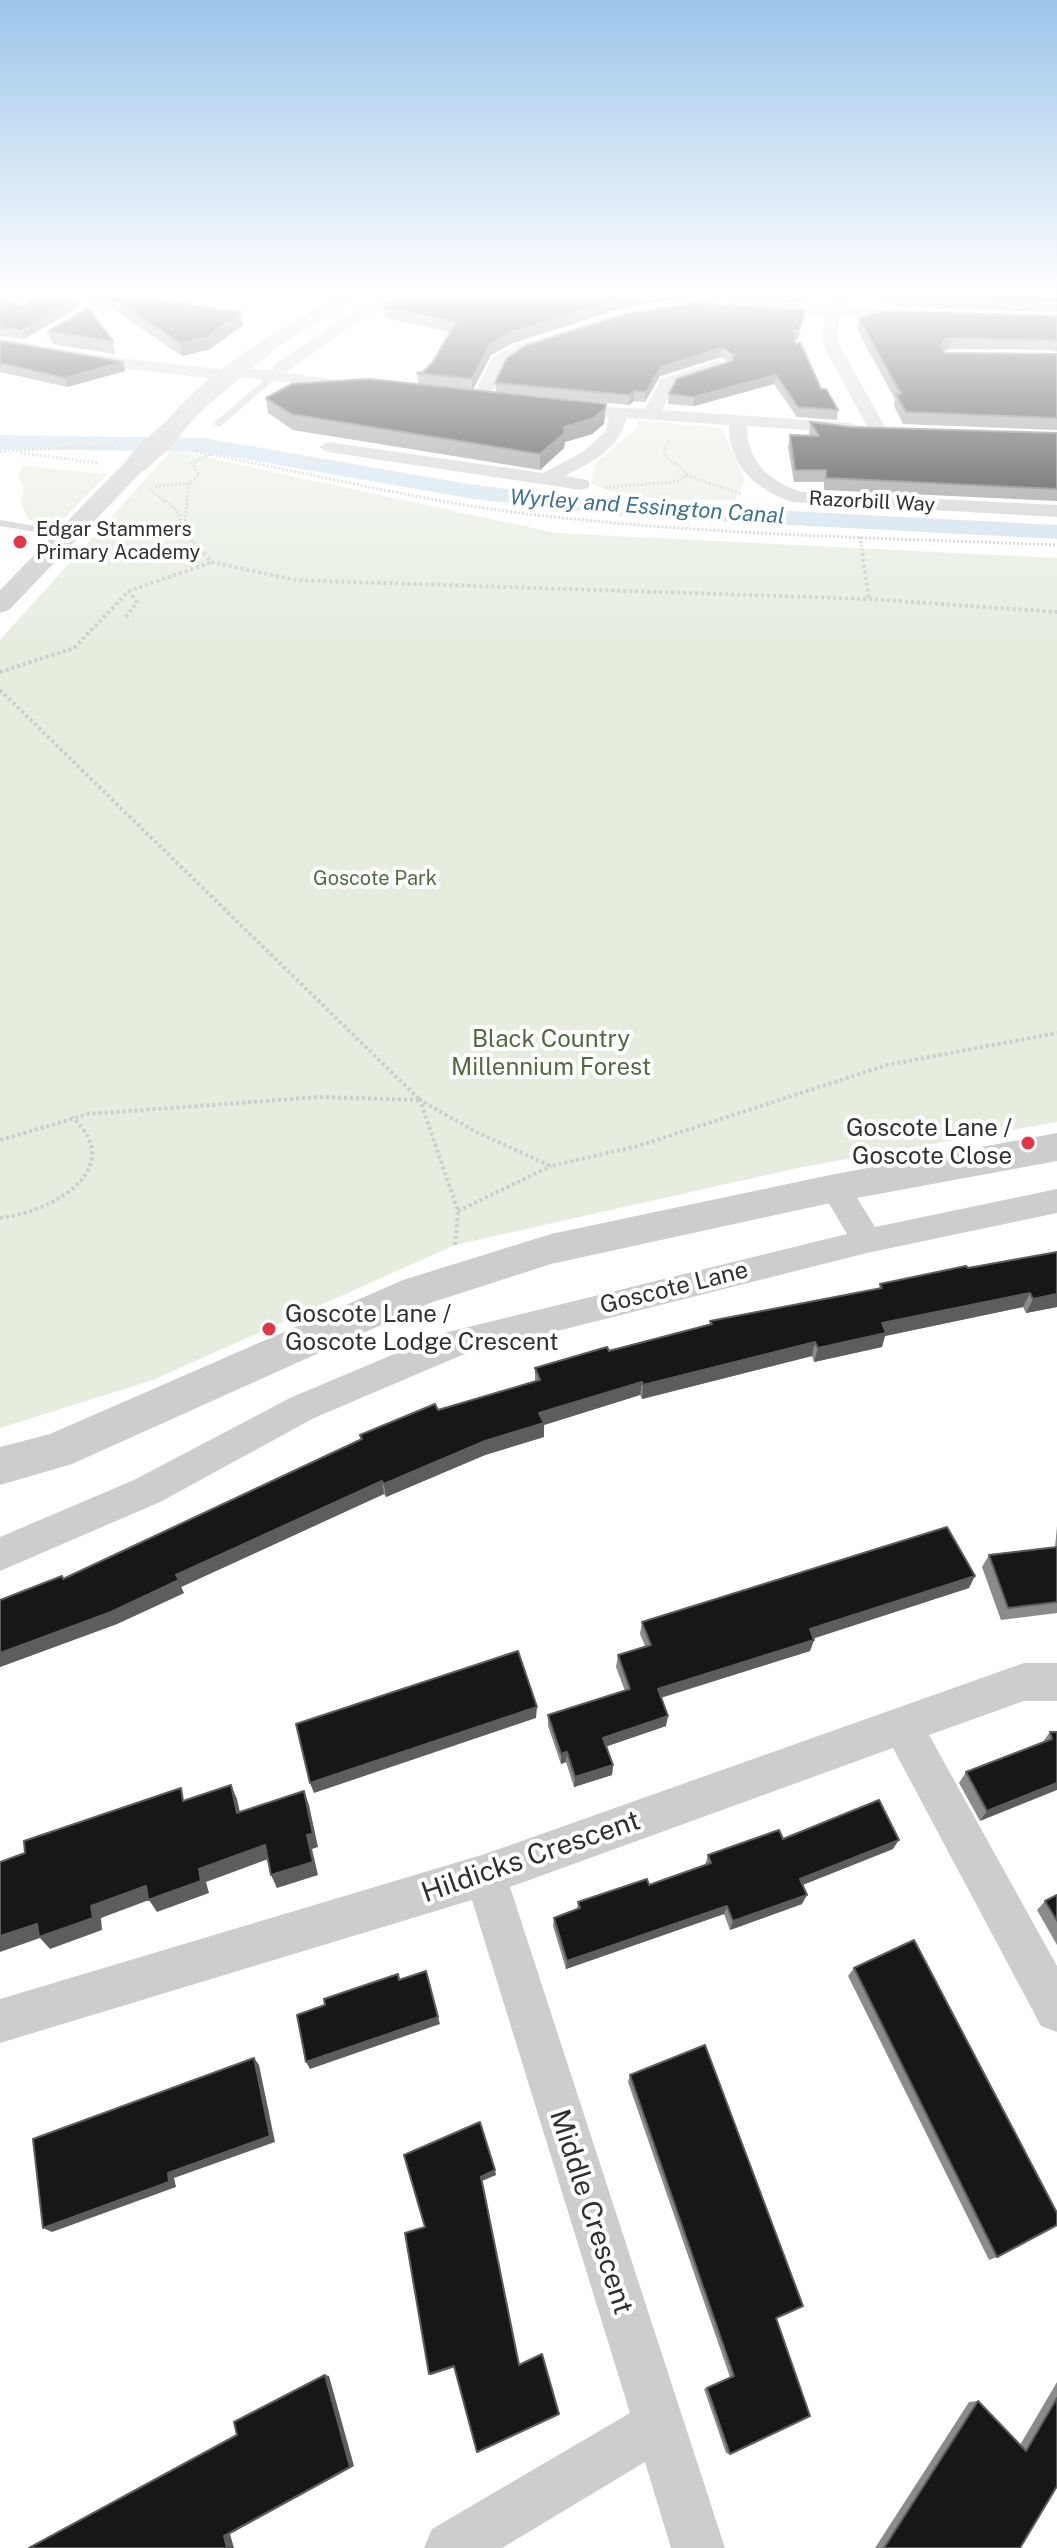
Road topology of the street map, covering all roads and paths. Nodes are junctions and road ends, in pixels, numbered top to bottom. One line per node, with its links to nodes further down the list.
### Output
1 (185, 415): 13 (street, bridge)
2 (229, 415): 8 (lane)
3 (618, 415): 12 (street)
4 (682, 415): 6 (street)
5 (875, 415): 7 (street)
6 (714, 417): 7 (street); 14 (path)
7 (738, 419): 18 (street, Razorbill Way)
8 (218, 424)
9 (328, 447): 12 (street)
10 (4, 451): 13 (path)
11 (211, 454): 20 (path)
12 (546, 479): 16 (street)
13 (121, 480): 21 (street)
14 (680, 482): 15 (path); 16 (path)
15 (701, 482)
16 (581, 484)
17 (152, 491): 20 (path)
18 (1057, 511)
19 (0, 523): 21 (lane)
20 (184, 532): 23 (path)
21 (70, 535): 25 (street)
22 (860, 537): 26 (path)
23 (212, 562): 24 (path); 26 (path)
24 (129, 591): 28 (path); 29 (path)
25 (6, 592)
26 (869, 599): 27 (path)
27 (1057, 612)
28 (126, 617)
29 (0, 672)
30 (0, 690): 32 (path)
31 (1057, 1033): 36 (path)
32 (420, 1100): 33 (path); 36 (path); 39 (path)
33 (72, 1117): 34 (path); 40 (path)
34 (0, 1140)
35 (1057, 1147): 37 (street)
36 (551, 1166): 39 (path)
37 (835, 1188): 41 (street); 43 (street)
38 (1057, 1201): 41 (street, Goscote Lane)
39 (458, 1211): 42 (path)
40 (0, 1218)
41 (867, 1241): 44 (street, Goscote Lane)
42 (455, 1245)
43 (0, 1466)
44 (0, 1554)
45 (1057, 1682): 46 (street, Hildicks Crescent)
46 (902, 1725): 47 (street, Hildicks Crescent); 48 (street)
47 (485, 1875): 49 (street, Hildicks Crescent); 50 (street, Middle Crescent)
48 (1057, 2010)
49 (0, 2021)
50 (659, 2425): 51 (street); 52 (street, Middle Crescent)
51 (451, 2548)
52 (698, 2548)

